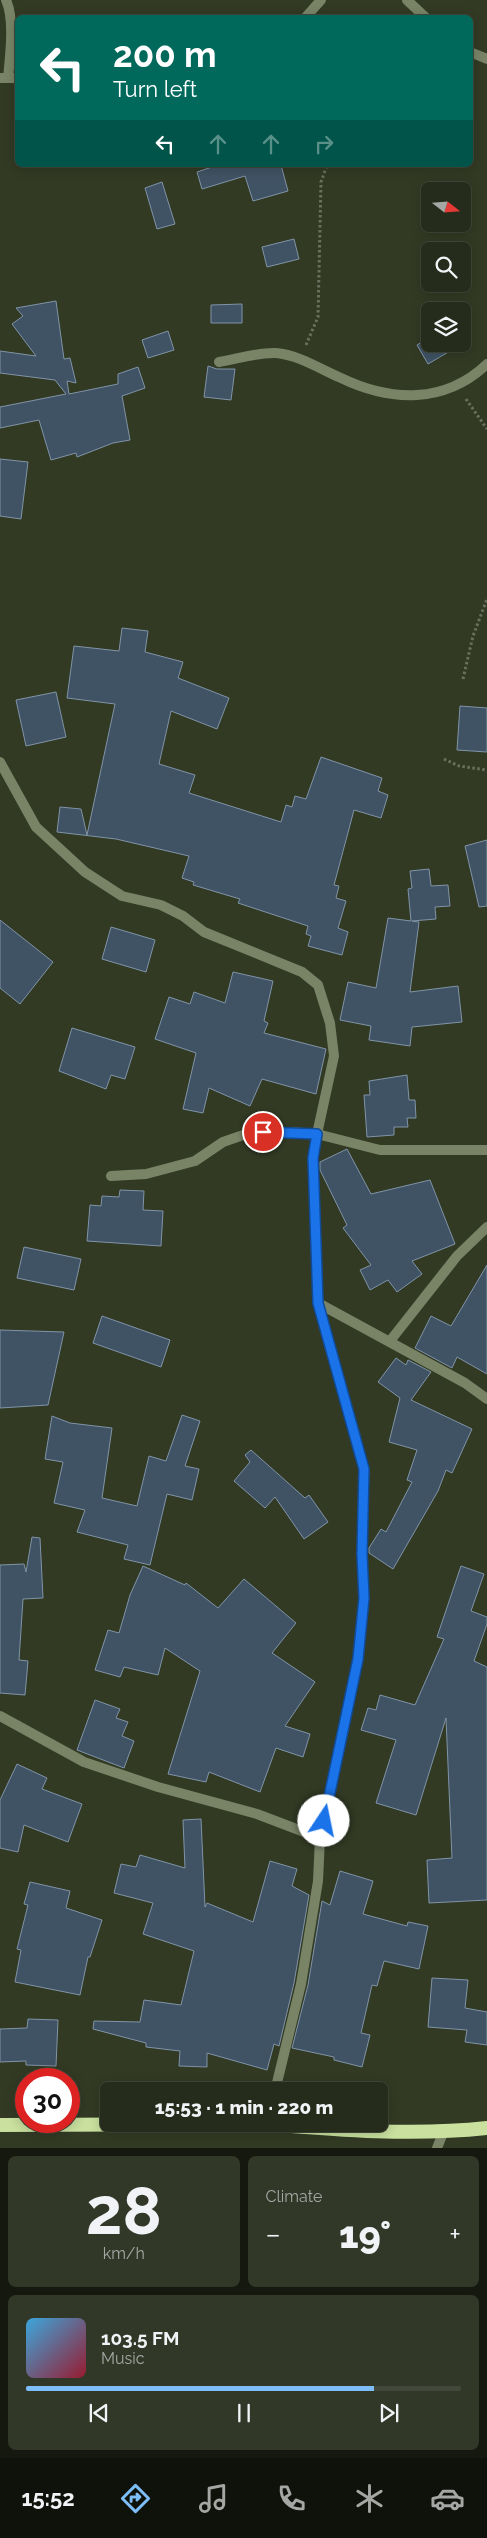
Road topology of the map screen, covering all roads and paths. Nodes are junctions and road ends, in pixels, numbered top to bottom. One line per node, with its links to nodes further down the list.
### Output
1 (6, 0): 8 (street)
2 (321, 0): 4 (street)
3 (407, 0): 5 (street)
4 (308, 15)
5 (423, 15)
6 (473, 53): 7 (street)
7 (487, 59)
8 (9, 78)
9 (326, 167): 10 (path)
10 (299, 359): 11 (street); 13 (street)
11 (219, 362)
12 (487, 364): 13 (street)
13 (458, 386): 14 (path)
14 (487, 429)
15 (487, 599): 16 (path)
16 (463, 679)
17 (444, 759): 19 (path)
18 (0, 762): 20 (street)
19 (487, 770)
20 (317, 1134): 21 (street); 22 (street); 24 (street)
21 (487, 1150)
22 (111, 1176)
23 (487, 1226): 25 (street)
24 (318, 1303): 25 (street); 28 (street)
25 (390, 1341): 26 (street)
26 (487, 1399)
27 (0, 1716): 28 (street)
28 (320, 1838): 29 (street)
29 (277, 2082)
30 (0, 2125): 31 (highway)
31 (100, 2125)
32 (487, 2128): 34 (highway)
33 (388, 2131): 34 (highway)
34 (443, 2133): 35 (street)
35 (436, 2148)

